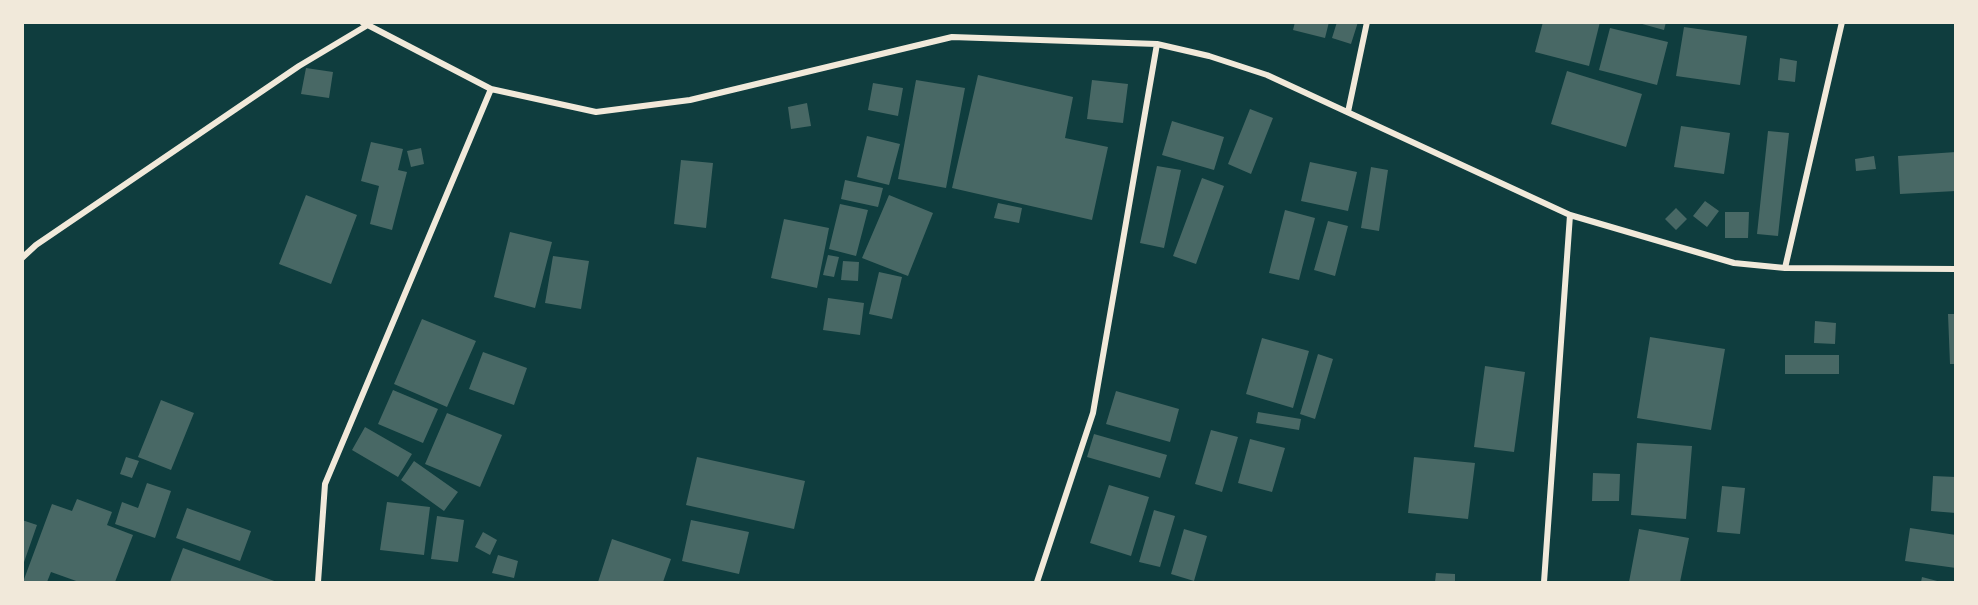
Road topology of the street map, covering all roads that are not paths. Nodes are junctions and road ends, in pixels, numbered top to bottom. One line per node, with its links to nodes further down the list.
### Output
1 (1367, 22): 6 (street)
2 (1842, 22): 9 (street)
3 (364, 24): 5 (street); 8 (street)
4 (1157, 44): 5 (street); 6 (street); 12 (street)
5 (490, 89): 11 (street)
6 (1348, 112): 7 (street)
7 (1570, 215): 9 (street); 13 (street)
8 (22, 258)
9 (1785, 268): 10 (street)
10 (1956, 269)
11 (318, 582)
12 (1036, 582)
13 (1544, 582)

